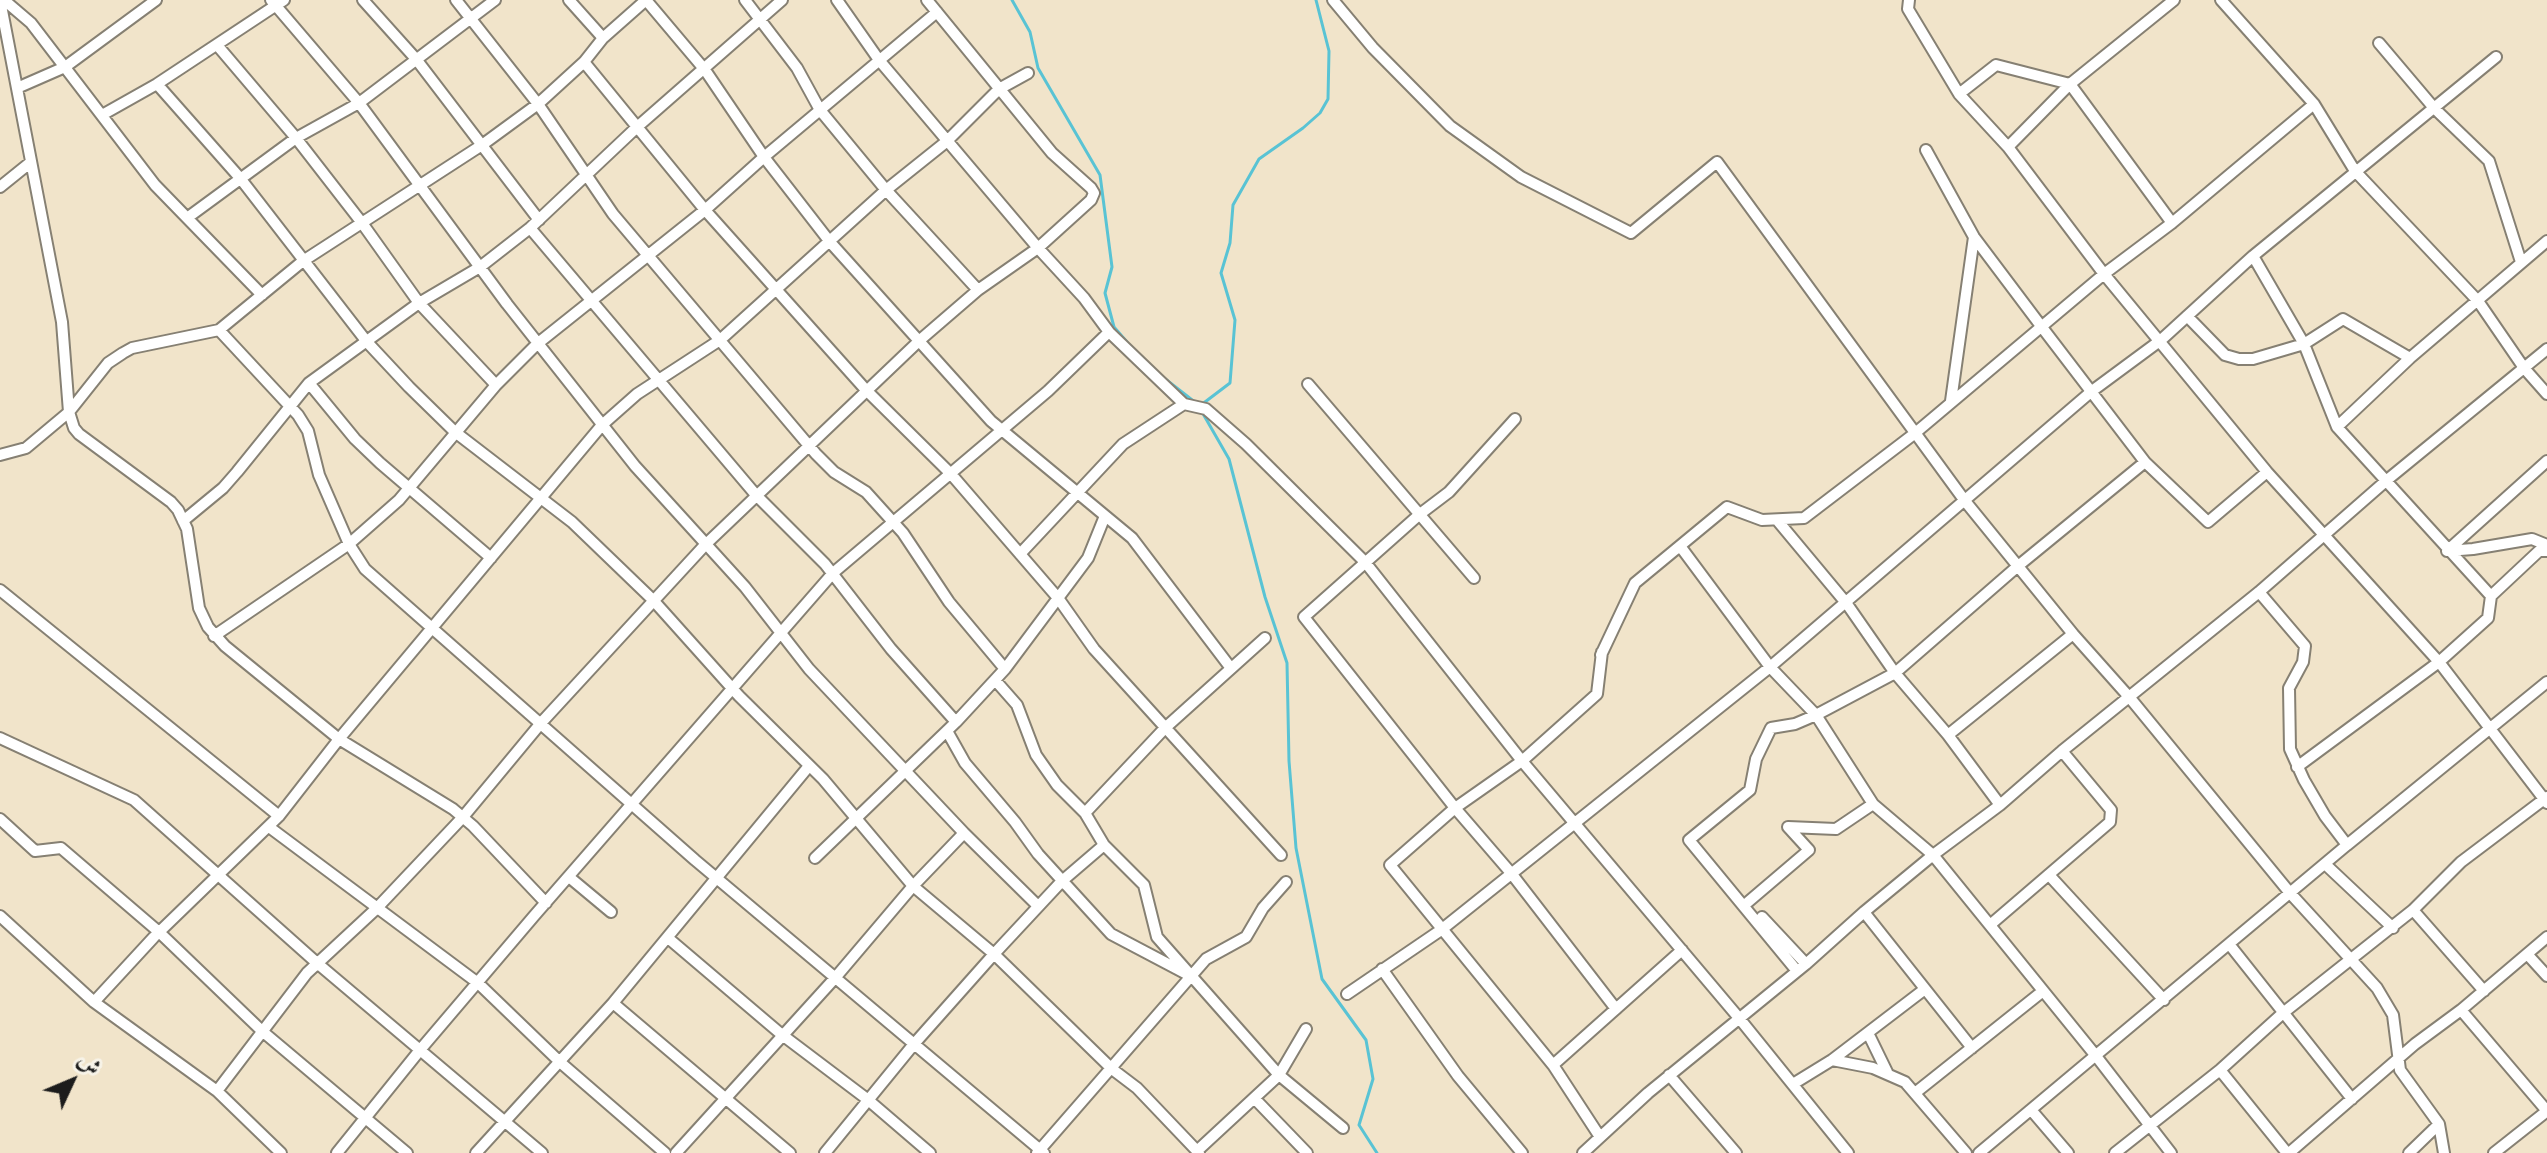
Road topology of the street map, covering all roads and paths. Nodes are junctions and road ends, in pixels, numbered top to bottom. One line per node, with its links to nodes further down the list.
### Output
1 (2, 0): 27 (street); 32 (street)
2 (156, 0): 27 (street)
3 (363, 0): 24 (street)
4 (456, 0): 18 (street)
5 (495, 0): 18 (street)
6 (569, 0): 20 (street)
7 (646, 0): 20 (street); 28 (street)
8 (745, 0): 19 (street)
9 (782, 0): 19 (street)
10 (837, 0): 25 (street)
11 (927, 0): 17 (street)
12 (1333, 0): 105 (street)
13 (2174, 0): 31 (street)
14 (2221, 0): 37 (street)
15 (277, 2): 22 (street); 35 (street)
16 (1907, 3): 34 (street)
17 (937, 12): 25 (street); 33 (street)
18 (472, 17): 24 (street); 36 (street)
19 (762, 20): 28 (street); 39 (street)
20 (603, 38): 26 (street)
21 (2379, 43): 38 (street)
22 (217, 45): 30 (street); 42 (street)
23 (2496, 57): 38 (street)
24 (416, 59): 35 (street); 44 (street)
25 (879, 60): 39 (street); 43 (street)
26 (584, 62): 36 (street); 41 (street)
27 (65, 67): 32 (street); 40 (street)
28 (705, 70): 41 (street); 47 (street)
29 (1028, 73): 33 (street)
30 (157, 84): 40 (street); 51 (street)
31 (2070, 84): 34 (street); 45 (street); 58 (street)
32 (17, 88): 48 (street)
33 (999, 89): 43 (street); 63 (street)
34 (1959, 94): 45 (street)
35 (359, 103): 42 (street); 52 (street)
36 (538, 104): 44 (street); 50 (street)
37 (2314, 104): 49 (street); 58 (street)
38 (2434, 108): 49 (street); 67 (street)
39 (820, 110): 47 (street); 54 (street)
40 (102, 115): 56 (street)
41 (636, 128): 50 (street); 55 (street)
42 (296, 138): 51 (street); 57 (street)
43 (946, 142): 54 (street); 63 (street)
44 (482, 145): 52 (street); 59 (street)
45 (2008, 147): 69 (street)
46 (1926, 150): 60 (street)
47 (764, 157): 55 (street); 62 (street)
48 (31, 162): 53 (street); 99 (street)
49 (2355, 171): 65 (street); 74 (street)
50 (586, 177): 59 (street); 64 (street)
51 (240, 178): 56 (street); 66 (street)
52 (421, 185): 57 (street); 68 (street)
53 (0, 187)
54 (886, 190): 62 (street); 71 (street)
55 (705, 210): 64 (street); 70 (street)
56 (187, 218): 72 (street)
57 (362, 223): 66 (street); 75 (street)
58 (2172, 223): 69 (street)
59 (534, 224): 68 (street); 73 (street)
60 (1974, 237): 77 (street); 96 (street)
61 (2547, 241): 67 (street)
62 (830, 242): 70 (street); 81 (street)
63 (1038, 248): 71 (street); 79 (street)
64 (648, 256): 73 (street); 80 (street)
65 (2253, 256): 76 (street); 85 (street)
66 (303, 261): 72 (street); 83 (street)
67 (2521, 262): 74 (street)
68 (480, 267): 75 (street); 84 (street)
69 (2104, 274): 77 (street); 82 (street)
70 (776, 289): 80 (street); 93 (street)
71 (978, 290): 81 (street)
72 (262, 295): 78 (street)
73 (592, 299): 84 (street); 89 (street)
74 (2478, 301): 87 (street); 88 (street)
75 (419, 303): 83 (street); 92 (street)
76 (2187, 316): 82 (street); 85 (street)
77 (2041, 326): 94 (street); 96 (street)
78 (219, 330): 98 (street); 99 (street)
79 (1109, 332): 97 (street); 103 (street)
80 (720, 340): 89 (street); 106 (street)
81 (920, 340): 93 (street); 103 (street)
82 (2161, 340): 94 (street); 110 (street)
83 (367, 342): 90 (street); 104 (street)
84 (537, 344): 92 (street); 101 (street)
85 (2304, 344): 87 (street); 102 (street)
86 (2547, 349): 88 (street)
87 (2410, 358): 102 (street)
88 (2524, 368): 95 (street); 112 (street)
89 (657, 381): 101 (street); 115 (street)
90 (309, 383): 98 (street); 113 (street)
91 (1308, 384): 118 (street)
92 (496, 385): 104 (street)
93 (866, 390): 106 (street); 111 (street)
94 (2092, 391): 109 (street); 117 (street)
95 (2547, 394)
96 (1951, 401): 105 (street)
97 (1184, 404): 114 (street); 131 (street)
98 (289, 406): 121 (street); 124 (street)
99 (69, 412): 107 (street); 121 (street)
100 (1515, 419): 118 (street)
101 (602, 425): 116 (street); 125 (street)
102 (2337, 427): 112 (street)
103 (1001, 430): 111 (street); 114 (street)
104 (455, 432): 113 (street); 116 (street)
105 (1914, 434): 117 (street); 120 (street)
106 (809, 444): 115 (street); 122 (street)
107 (0, 455)
108 (2547, 461): 128 (street)
109 (2145, 462): 110 (street); 132 (street)
110 (2267, 472): 123 (street)
111 (951, 474): 122 (street); 129 (street)
112 (2387, 480): 123 (street); 128 (street)
113 (409, 489): 124 (street); 130 (street)
114 (1076, 493): 119 (street); 129 (street)
115 (756, 495): 125 (street); 133 (street)
116 (542, 498): 130 (street); 139 (street)
117 (1965, 501): 132 (street); 140 (street)
118 (1420, 514): 131 (street); 134 (street)
119 (1105, 516): 138 (street); 147 (street)
120 (1777, 520): 126 (street); 140 (street)
121 (183, 521): 144 (street)
122 (895, 523): 133 (street); 149 (street)
123 (2324, 533): 136 (street); 146 (street)
124 (349, 544): 141 (street); 144 (street)
125 (705, 545): 139 (street); 142 (street)
126 (1680, 546): 148 (street); 165 (street)
127 (2547, 548): 128 (street); 137 (street)
128 (2447, 551): 137 (street)
129 (1020, 554): 138 (street)
130 (491, 558): 141 (street)
131 (1365, 562): 165 (street); 173 (street)
132 (2018, 566): 143 (street); 150 (street)
133 (833, 573): 142 (street); 156 (street)
134 (1474, 578)
135 (0, 590): 175 (street)
136 (2259, 592): 154 (street); 167 (street)
137 (2491, 596): 146 (street)
138 (1058, 598): 149 (street); 158 (street)
139 (653, 600): 153 (street); 157 (street)
140 (1847, 604): 148 (street); 150 (street)
141 (432, 629): 157 (street); 163 (street)
142 (780, 633): 153 (street); 168 (street)
143 (2073, 634): 154 (street); 161 (street)
144 (214, 636): 163 (street)
145 (1265, 638): 147 (street)
146 (2439, 662): 159 (street); 167 (street)
147 (1230, 667): 158 (street)
148 (1770, 667): 155 (street); 179 (street)
149 (1005, 669): 151 (street)
150 (1895, 673): 155 (street); 161 (street)
151 (995, 680): 156 (street); 174 (street)
152 (2547, 682): 159 (street)
153 (734, 689): 166 (street); 170 (street)
154 (2130, 698): 164 (street); 197 (street)
155 (1816, 715): 171 (street); 182 (street)
156 (956, 722): 160 (street)
157 (541, 723): 170 (street); 176 (street)
158 (1165, 728): 174 (street); 185 (street)
159 (2492, 729): 169 (street); 184 (street)
160 (947, 731): 168 (street); 194 (street)
161 (1948, 735): 172 (street)
162 (0, 738): 190 (street)
163 (339, 739): 175 (street); 176 (street)
164 (2062, 751): 172 (street); 191 (street)
165 (1522, 761): 173 (street); 179 (street)
166 (809, 766): 178 (street); 193 (street)
167 (2297, 767): 184 (street)
168 (905, 771): 178 (street); 181 (street)
169 (2546, 800): 202 (street)
170 (633, 803): 192 (street); 193 (street)
171 (1873, 804): 186 (street); 198 (street)
172 (2000, 805): 186 (street)
173 (1455, 808): 189 (street); 208 (street)
174 (1085, 813): 183 (street)
175 (279, 816): 180 (street)
176 (463, 817): 199 (street); 201 (street)
177 (0, 819): 209 (street)
178 (857, 819): 187 (street); 196 (street)
179 (1574, 824): 189 (street); 213 (street)
180 (269, 827): 190 (street); 201 (street)
181 (964, 833): 196 (street); 200 (street)
182 (1689, 840): 198 (street); 218 (street)
183 (1104, 845): 194 (street); 221 (street)
184 (2347, 845): 188 (street)
185 (1281, 855)
186 (1933, 855): 204 (street); 206 (street)
187 (815, 858)
188 (2325, 864): 197 (street); 207 (street)
189 (1511, 873): 208 (street); 231 (street)
190 (218, 875): 209 (street); 217 (street)
191 (2049, 875): 206 (street); 228 (street)
192 (569, 877): 199 (street); 203 (street)
193 (718, 879): 211 (street); 222 (street)
194 (1062, 881): 200 (street); 221 (street)
195 (1286, 882): 221 (street)
196 (913, 886): 214 (street); 222 (street)
197 (2290, 893): 212 (street); 216 (street)
198 (1748, 902): 218 (street)
199 (546, 903): 223 (street)
200 (1038, 906): 214 (street)
201 (376, 909): 217 (street); 223 (street)
202 (2413, 910): 207 (street); 226 (street)
203 (611, 912)
204 (1864, 912): 218 (street); 224 (street)
205 (0, 916): 229 (street)
206 (1990, 925): 225 (street)
207 (2393, 928): 216 (street)
208 (1441, 930): 219 (street); 246 (street)
209 (159, 932): 229 (street); 236 (street)
210 (2547, 937): 215 (street)
211 (668, 938): 230 (street); 238 (street)
212 (2229, 944): 228 (street); 233 (street)
213 (1682, 950): 231 (street); 234 (street)
214 (994, 954): 239 (street); 247 (street)
215 (2527, 954): 220 (street); 226 (street)
216 (2352, 961): 233 (street); 243 (street)
217 (317, 963): 236 (street); 241 (street)
218 (1802, 968): 234 (street)
219 (1382, 969): 227 (street); 280 (street)
220 (2547, 976)
221 (1193, 977): 247 (street); 250 (street)
222 (835, 978): 238 (street); 239 (street)
223 (478, 983): 241 (street); 245 (street)
224 (1925, 989): 237 (street); 240 (street)
225 (2043, 991): 240 (street); 242 (street)
226 (2484, 991): 232 (street)
227 (1347, 994)
228 (2164, 1000): 242 (street)
229 (94, 1002): 253 (street)
230 (613, 1003): 245 (street); 256 (street)
231 (1616, 1009): 246 (street)
232 (2461, 1010): 243 (street); 260 (street)
233 (2283, 1013): 248 (street); 258 (street)
234 (1739, 1018): 251 (street); 252 (street)
235 (1306, 1029): 250 (street)
236 (262, 1031): 253 (street); 261 (street)
237 (1868, 1033): 244 (street); 249 (street)
238 (781, 1034): 256 (street); 257 (street)
239 (914, 1044): 257 (street); 267 (street)
240 (1972, 1048): 254 (street)
241 (420, 1050): 261 (street); 262 (street)
242 (2096, 1056): 259 (street); 264 (street)
243 (2398, 1058): 258 (street); 263 (street)
244 (1832, 1060): 249 (street); 252 (street)
245 (561, 1063): 262 (street); 274 (street)
246 (1553, 1065): 266 (street)
247 (1112, 1069): 267 (street); 268 (street)
248 (2220, 1070): 264 (street); 289 (street)
249 (1887, 1072): 254 (street)
250 (1279, 1075): 255 (street); 265 (street)
251 (1669, 1075): 266 (street); 282 (street)
252 (1793, 1084): 283 (street)
253 (217, 1091): 269 (street)
254 (1915, 1093): 284 (street)
255 (1254, 1098): 268 (street); 279 (street)
256 (724, 1099): 275 (street); 276 (street)
257 (867, 1099): 277 (street); 278 (street)
258 (2352, 1099): 289 (street)
259 (2032, 1111): 285 (street); 286 (street)
260 (2547, 1111): 292 (street)
261 (364, 1119): 270 (street); 271 (street)
262 (505, 1122): 272 (street); 273 (street)
263 (2439, 1124): 290 (street); 291 (street)
264 (2149, 1125): 287 (street); 288 (street)
265 (1343, 1128)
266 (1600, 1137): 281 (street)
267 (1040, 1152)
268 (1198, 1152)
269 (281, 1153)
270 (337, 1153)
271 (407, 1153)
272 (476, 1153)
273 (542, 1153)
274 (665, 1153)
275 (676, 1153)
276 (790, 1153)
277 (825, 1153)
278 (930, 1153)
279 (1307, 1153)
280 (1522, 1153)
281 (1583, 1153)
282 (1736, 1153)
283 (1848, 1153)
284 (1966, 1153)
285 (1979, 1153)
286 (2068, 1153)
287 (2115, 1153)
288 (2171, 1153)
289 (2288, 1153)
290 (2409, 1153)
291 (2444, 1153)
292 (2494, 1153)

